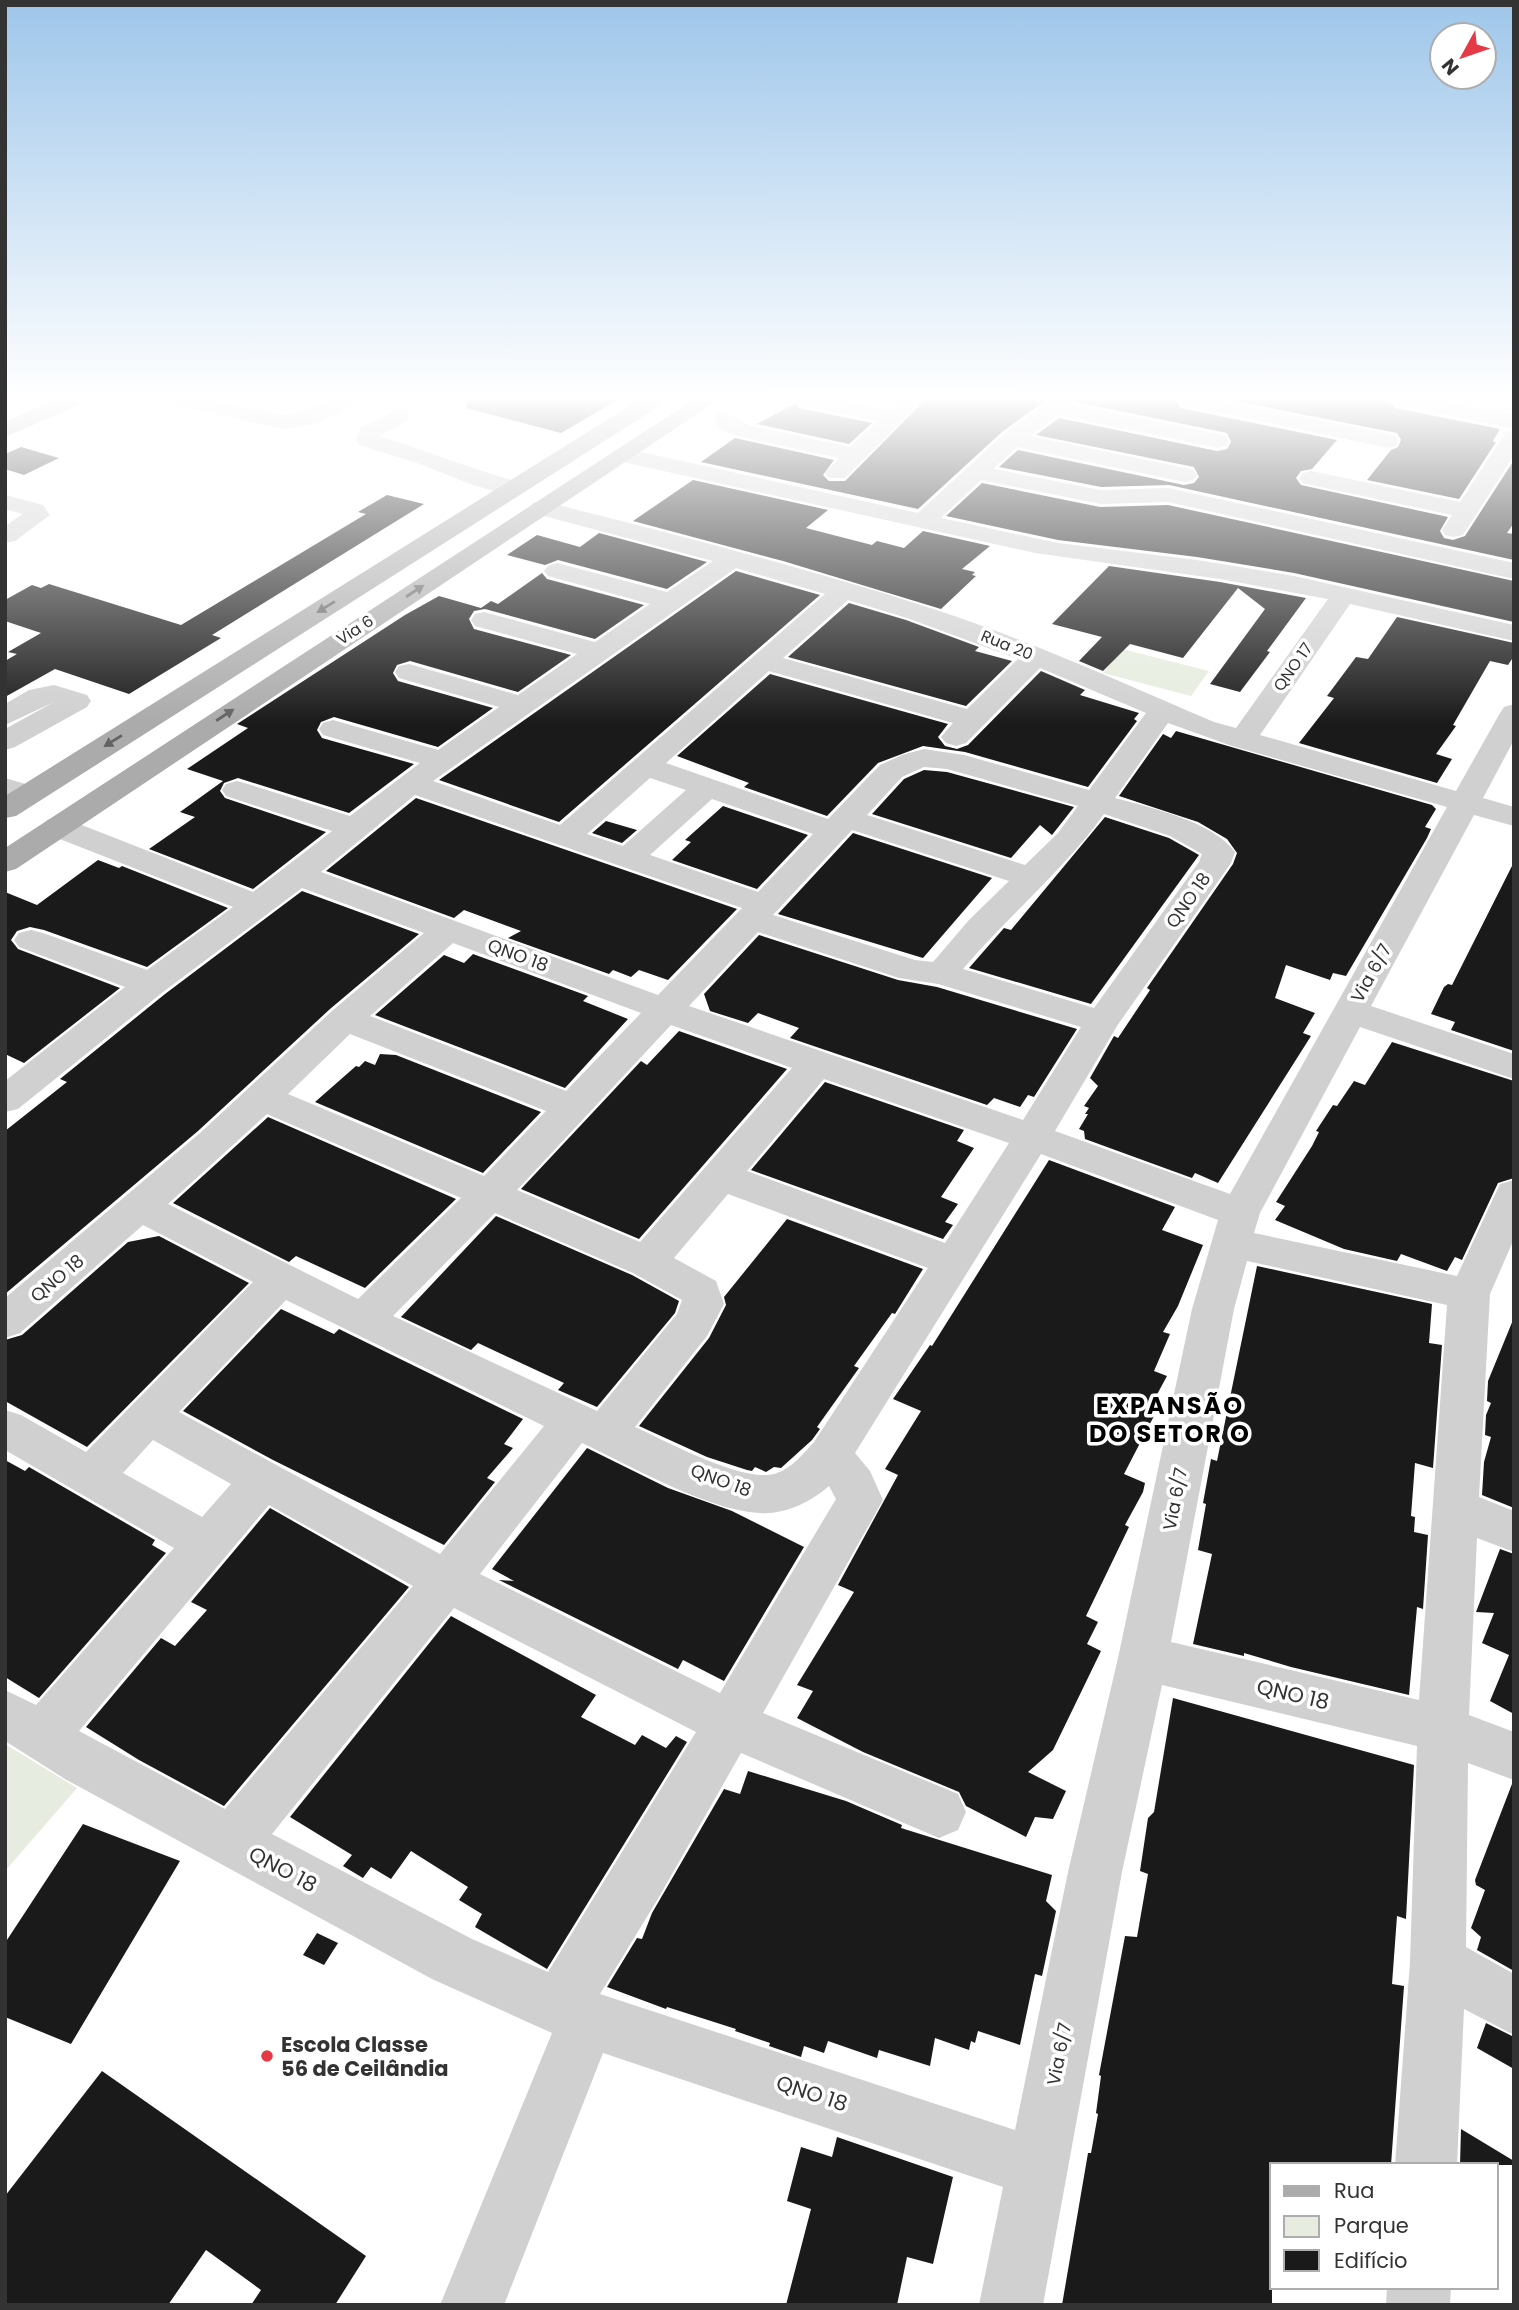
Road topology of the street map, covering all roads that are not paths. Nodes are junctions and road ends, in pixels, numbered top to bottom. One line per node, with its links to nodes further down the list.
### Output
1 (26, 508): 14 (street)
2 (483, 508): 35 (main road, Via 6, one-way to 35)
3 (542, 508): 17 (street, Rua 20); 50 (main road, Via 6, one-way to 3)
4 (866, 508): 10 (street)
5 (937, 508): 13 (street)
6 (1224, 508): 12 (street)
7 (1278, 508): 12 (street)
8 (1453, 508): 11 (street)
9 (1470, 508): 11 (street)
10 (872, 509): 13 (street); 15 (street)
11 (1468, 511): 16 (street)
12 (1268, 518): 16 (street); 18 (street)
13 (923, 520): 18 (street)
14 (6, 536)
15 (960, 554)
16 (1437, 555): 20 (street)
17 (731, 561): 21 (street, Rua 20); 23 (street)
18 (1218, 570): 22 (street)
19 (557, 571): 23 (street)
20 (1514, 571)
21 (843, 591): 27 (street, Rua 20); 28 (street)
22 (1344, 594): 25 (street); 37 (street, QNO 17)
23 (670, 601): 26 (street)
24 (484, 620): 26 (street)
25 (1514, 633)
26 (597, 651): 30 (street)
27 (1036, 656): 31 (street, Rua 20); 34 (street)
28 (763, 661): 34 (street); 41 (street)
29 (410, 672): 30 (street)
30 (522, 705): 40 (street)
31 (1162, 711): 37 (street, Rua 20); 46 (street)
32 (1514, 713): 47 (street, Via 6/7)
33 (5, 716): 38 (street)
34 (974, 720): 39 (street)
35 (146, 721): 45 (main road, Via 6, one-way to 45); 53 (main road)
36 (333, 729): 40 (street)
37 (1242, 740): 47 (street, Rua 20)
38 (5, 743)
39 (934, 758): 46 (street, QNO 18); 49 (street, QNO 18)
40 (442, 760): 42 (street)
41 (645, 766): 43 (street); 52 (street)
42 (412, 784): 51 (street); 52 (street)
43 (706, 788): 49 (street); 54 (street)
44 (237, 790): 51 (street)
45 (13, 797)
46 (1096, 803): 56 (street); 66 (street, QNO 18)
47 (1464, 804): 48 (street, Rua 20); 64 (street, Via 6/7)
48 (1514, 817)
49 (840, 824): 56 (street); 58 (street, QNO 18)
50 (58, 827): 53 (main road, Via 6); 57 (street)
51 (354, 828): 55 (street)
52 (565, 837): 54 (street)
53 (17, 855)
54 (630, 857): 58 (street)
55 (298, 875): 57 (street); 59 (street, QNO 18)
56 (1032, 878): 61 (street)
57 (256, 905): 62 (street)
58 (758, 912): 61 (street); 63 (street, QNO 18)
59 (449, 929): 63 (street, QNO 18); 65 (street, QNO 18)
60 (31, 940): 62 (street)
61 (941, 974): 66 (street)
62 (150, 984): 69 (street)
63 (665, 1010): 67 (street, QNO 18); 71 (street, QNO 18)
64 (1350, 1011): 68 (street); 77 (street, Via 6/7)
65 (345, 1019): 70 (street, QNO 18); 71 (street)
66 (1102, 1022): 72 (street, QNO 18)
67 (816, 1064): 72 (street, QNO 18); 73 (street)
68 (1514, 1067)
69 (13, 1083)
70 (264, 1098): 74 (street, QNO 18); 76 (street, QNO 18)
71 (572, 1107): 74 (street, QNO 18)
72 (1032, 1137): 77 (street, QNO 18); 79 (street, QNO 18)
73 (720, 1176): 78 (street); 79 (street)
74 (490, 1194): 78 (street, QNO 18); 82 (street, QNO 18)
75 (1513, 1197): 81 (street)
76 (141, 1207): 80 (street, QNO 18); 83 (street, QNO 18)
77 (1235, 1228): 81 (street, QNO 18); 94 (street, Via 6/7)
78 (647, 1262): 85 (street, QNO 18)
79 (954, 1262): 87 (street, QNO 18)
80 (281, 1279): 82 (street, QNO 18); 84 (street)
81 (1469, 1294): 90 (street)
82 (364, 1319): 85 (street, QNO 18)
83 (5, 1322)
84 (148, 1416): 88 (street); 89 (street)
85 (590, 1427): 87 (street, QNO 18); 93 (street, QNO 18)
86 (5, 1428): 88 (street)
87 (830, 1455): 95 (street)
88 (91, 1477): 92 (street)
89 (262, 1481): 92 (street, QNO 18); 93 (street)
90 (1455, 1508): 91 (street); 97 (street)
91 (1514, 1532)
92 (208, 1544): 96 (street, QNO 18)
93 (447, 1581): 95 (street); 100 (street, QNO 18)
94 (1143, 1658): 97 (street, QNO 18); 105 (street, Via 6/7)
95 (729, 1723): 99 (street); 103 (street)
96 (23, 1725): 100 (street, QNO 18)
97 (1443, 1729): 98 (street, QNO 18); 101 (street)
98 (1514, 1756)
99 (939, 1812)
100 (232, 1842): 103 (street, QNO 18)
101 (1438, 1962): 102 (street); 104 (street)
102 (1514, 2006)
103 (574, 2013): 105 (street, QNO 18); 106 (street)
104 (1426, 2163)
105 (1037, 2168): 107 (street, Via 6/7)
106 (472, 2305)
107 (1011, 2305)

